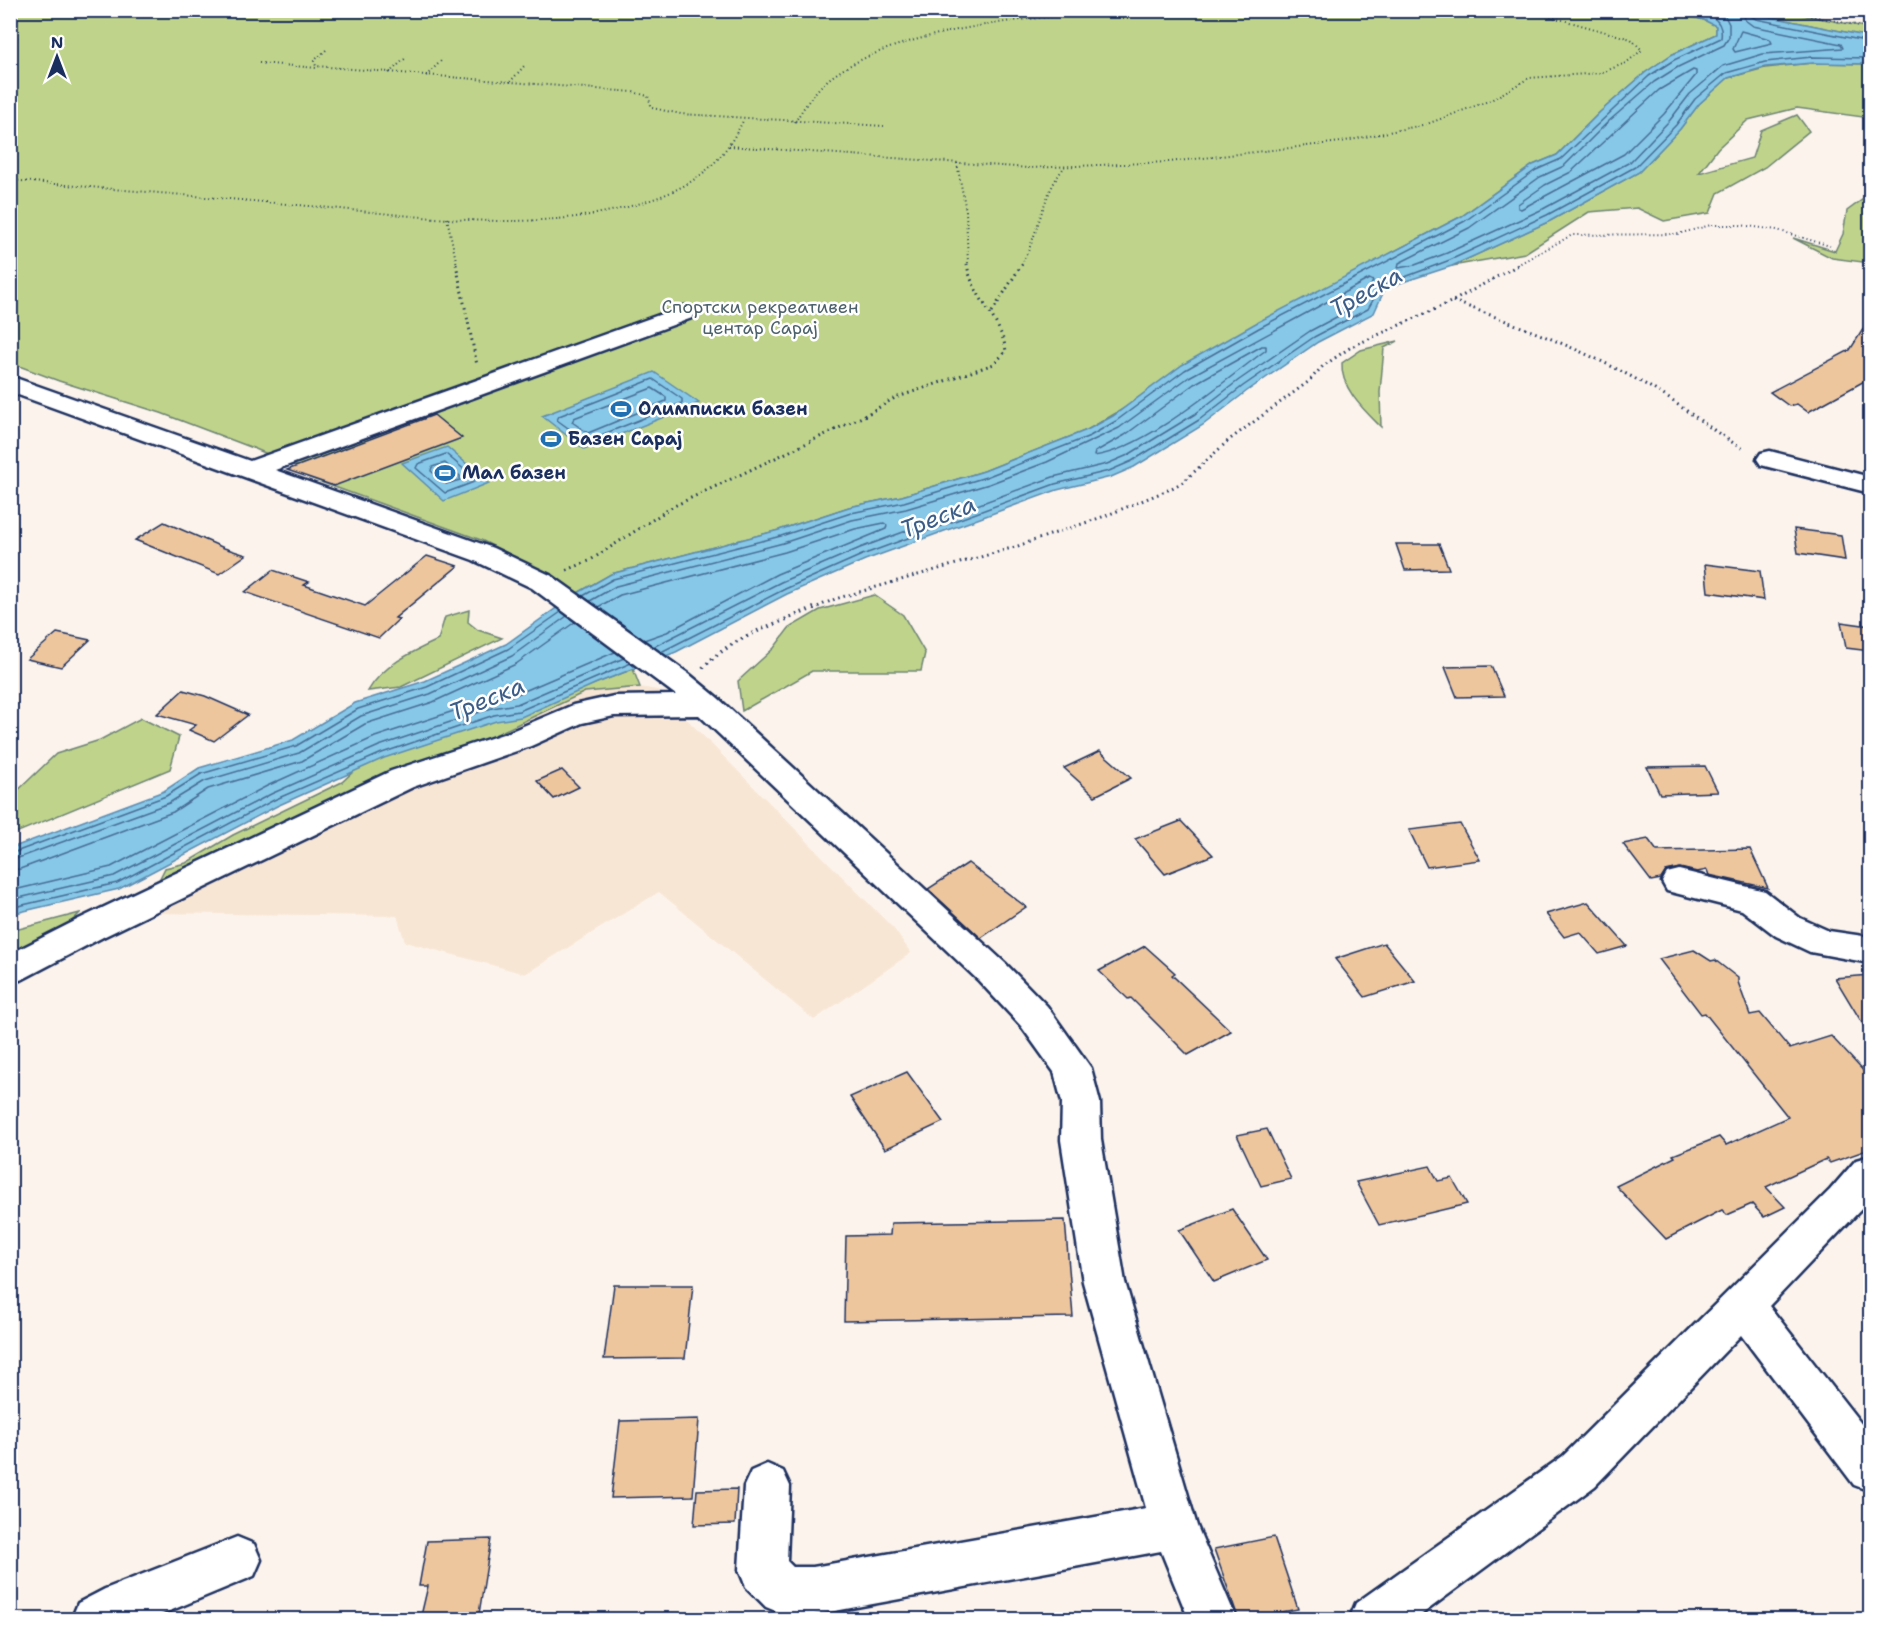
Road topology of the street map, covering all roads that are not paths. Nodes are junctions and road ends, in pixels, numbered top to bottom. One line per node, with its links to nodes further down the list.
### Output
1 (684, 313): 4 (street)
2 (10, 383): 4 (street)
3 (1770, 459): 5 (street)
4 (249, 470): 6 (street)
5 (1870, 485)
6 (693, 694): 9 (street); 14 (street)
7 (1679, 882): 8 (street)
8 (1870, 950)
9 (10, 970)
10 (1870, 1172): 11 (street)
11 (1743, 1305): 12 (street); 18 (street)
12 (1870, 1470)
13 (767, 1486): 14 (street)
14 (1174, 1526): 17 (street)
15 (237, 1560): 16 (street)
16 (95, 1620)
17 (1213, 1620)
18 (1373, 1620)

